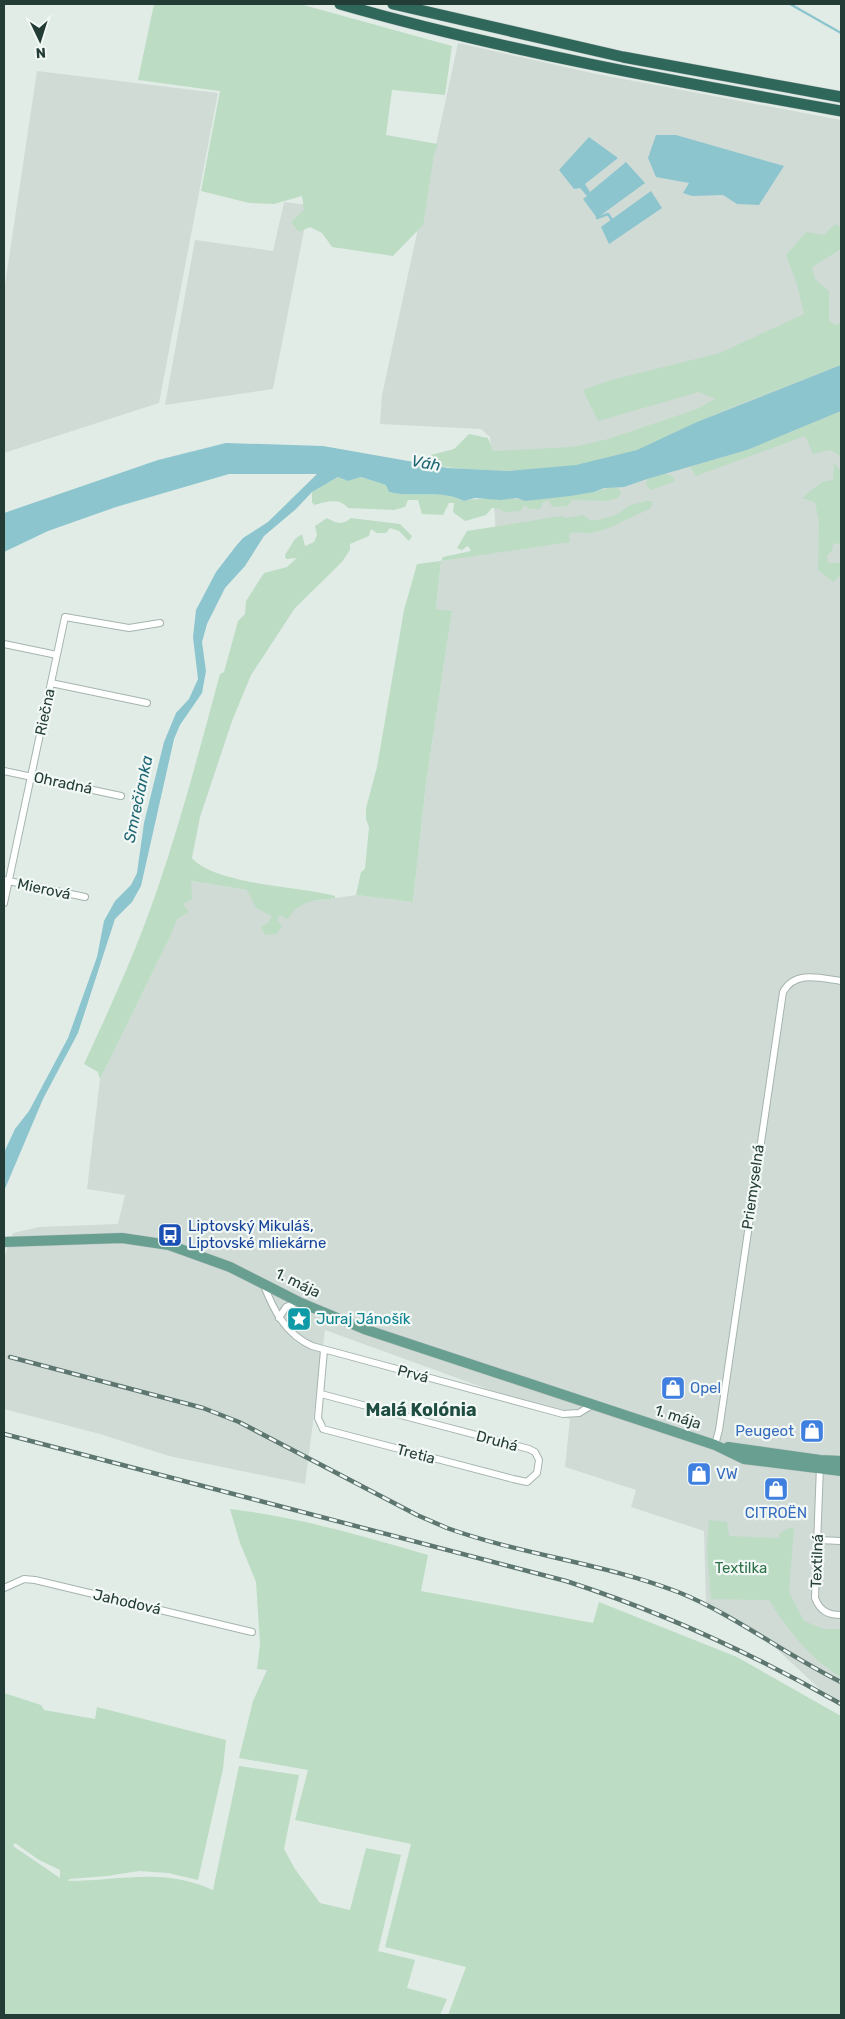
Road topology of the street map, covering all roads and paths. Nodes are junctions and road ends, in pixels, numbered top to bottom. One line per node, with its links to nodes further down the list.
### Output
1 (340, 4): 4 (highway)
2 (393, 4): 3 (highway)
3 (841, 96)
4 (841, 111)
5 (160, 623): 7 (street, Riečna)
6 (4, 644): 7 (street)
7 (57, 655): 8 (street, Riečna)
8 (51, 683): 9 (street); 11 (street, Riečna)
9 (146, 703)
10 (4, 771): 11 (street, Ohradná)
11 (31, 776): 12 (street, Ohradná); 13 (street, Riečna)
12 (121, 796)
13 (6, 880): 14 (street, Mierová); 15 (street, Riečna)
14 (84, 897)
15 (4, 903)
16 (841, 981): 24 (street, Priemyselná)
17 (4, 1242): 18 (main road, 1. mája)
18 (263, 1283): 19 (main road, 1. mája); 20 (street, Prvá)
19 (299, 1302): 20 (street); 23 (main road, 1. mája)
20 (279, 1318): 21 (street, Prvá)
21 (324, 1350): 22 (street); 23 (street, Prvá)
22 (321, 1394): 28 (street, Tretia); 28 (street, Druhá)
23 (592, 1405): 24 (main road, 1. mája)
24 (715, 1445): 26 (main road, 1. mája)
25 (841, 1461): 26 (main road, 1. mája)
26 (820, 1465): 27 (main road, 1. mája); 29 (street, Textilná)
27 (841, 1471)
28 (513, 1479)
29 (818, 1540): 30 (street); 32 (street, Textilná)
30 (841, 1541)
31 (4, 1588): 33 (street, Jahodová)
32 (841, 1615)
33 (252, 1632)

